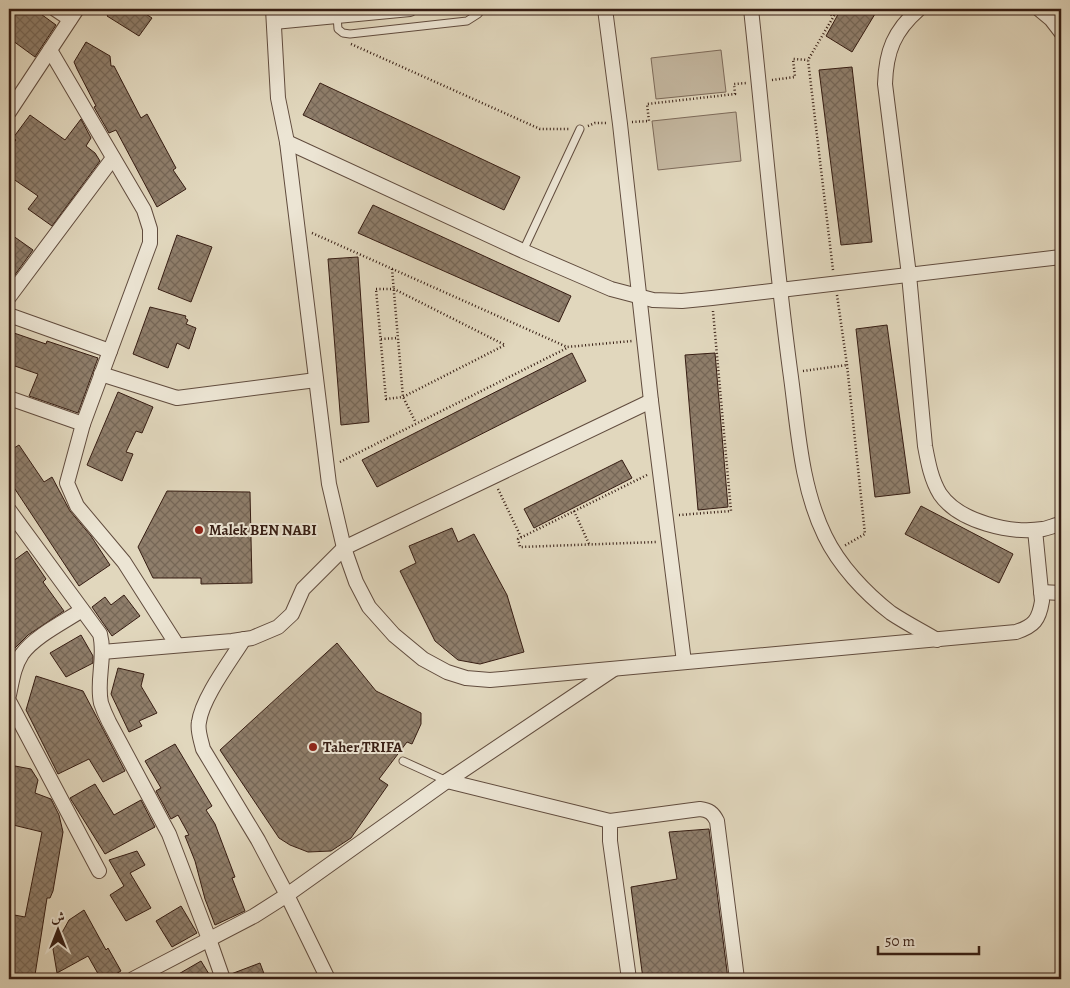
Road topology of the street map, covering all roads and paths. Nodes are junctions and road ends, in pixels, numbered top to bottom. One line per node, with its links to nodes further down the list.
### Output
1 (55, 9): 10 (street)
2 (410, 9): 12 (street)
3 (482, 9): 14 (lane)
4 (605, 9): 19 (street)
5 (751, 9): 17 (street)
6 (827, 9): 7 (path)
7 (838, 9)
8 (919, 9): 27 (street)
9 (1040, 9): 13 (street)
10 (74, 14): 15 (street)
11 (274, 15): 12 (street); 21 (street)
12 (337, 16): 14 (lane)
13 (1061, 32)
14 (343, 33): 20 (path)
15 (50, 50): 18 (street); 22 (street)
16 (808, 60): 17 (path)
17 (758, 82): 19 (path); 29 (street)
18 (9, 112)
19 (620, 124): 20 (path); 31 (street)
20 (580, 129): 24 (lane)
21 (287, 142): 23 (street); 24 (street)
22 (113, 158): 30 (street); 38 (street)
23 (297, 226): 26 (path); 42 (street)
24 (523, 251): 31 (street)
25 (1061, 257): 27 (street)
26 (392, 269): 28 (path); 37 (path)
27 (909, 275): 29 (street); 55 (street)
28 (394, 289): 34 (path); 35 (path); 43 (path)
29 (779, 290): 32 (street); 40 (street)
30 (9, 297)
31 (640, 298): 32 (street); 36 (street)
32 (712, 298): 53 (path)
33 (9, 315): 38 (street)
34 (398, 338): 35 (path); 43 (path)
35 (380, 339): 43 (path)
36 (645, 340): 37 (path); 45 (street)
37 (567, 348): 46 (path)
38 (110, 352): 41 (street)
39 (846, 365): 40 (path)
40 (790, 373): 61 (street)
41 (102, 374): 42 (street); 47 (street)
42 (316, 380): 48 (street)
43 (403, 397): 46 (path)
44 (9, 398): 47 (street)
45 (650, 401): 49 (street); 50 (street)
46 (416, 423): 48 (path)
47 (83, 424): 67 (street)
48 (327, 468): 60 (street)
49 (659, 469): 52 (path); 53 (street)
50 (492, 477): 57 (path); 60 (street)
51 (9, 510): 64 (street)
52 (574, 511): 57 (path); 59 (path)
53 (665, 516): 58 (street)
54 (1061, 524): 55 (street)
55 (1035, 530): 62 (street)
56 (865, 534): 61 (path)
57 (521, 537): 59 (path)
58 (668, 541): 59 (path); 69 (street)
59 (590, 544)
60 (344, 548): 65 (street); 70 (street)
61 (834, 552): 66 (street)
62 (1041, 592): 63 (street); 66 (street)
63 (1061, 593)
64 (82, 610): 68 (street); 71 (street)
65 (244, 639): 67 (street); 77 (street)
66 (937, 640): 69 (street)
67 (177, 645): 68 (street)
68 (102, 652): 78 (street)
69 (684, 662): 70 (street)
70 (615, 669): 74 (street)
71 (9, 695)
72 (9, 702): 76 (street)
73 (403, 761): 74 (lane)
74 (447, 781): 75 (street); 77 (street)
75 (610, 821): 82 (street); 83 (street)
76 (99, 870)
77 (287, 895): 78 (street); 81 (street)
78 (209, 939): 79 (street); 80 (street)
79 (133, 979)
80 (223, 979)
81 (328, 979)
82 (629, 979)
83 (737, 979)

